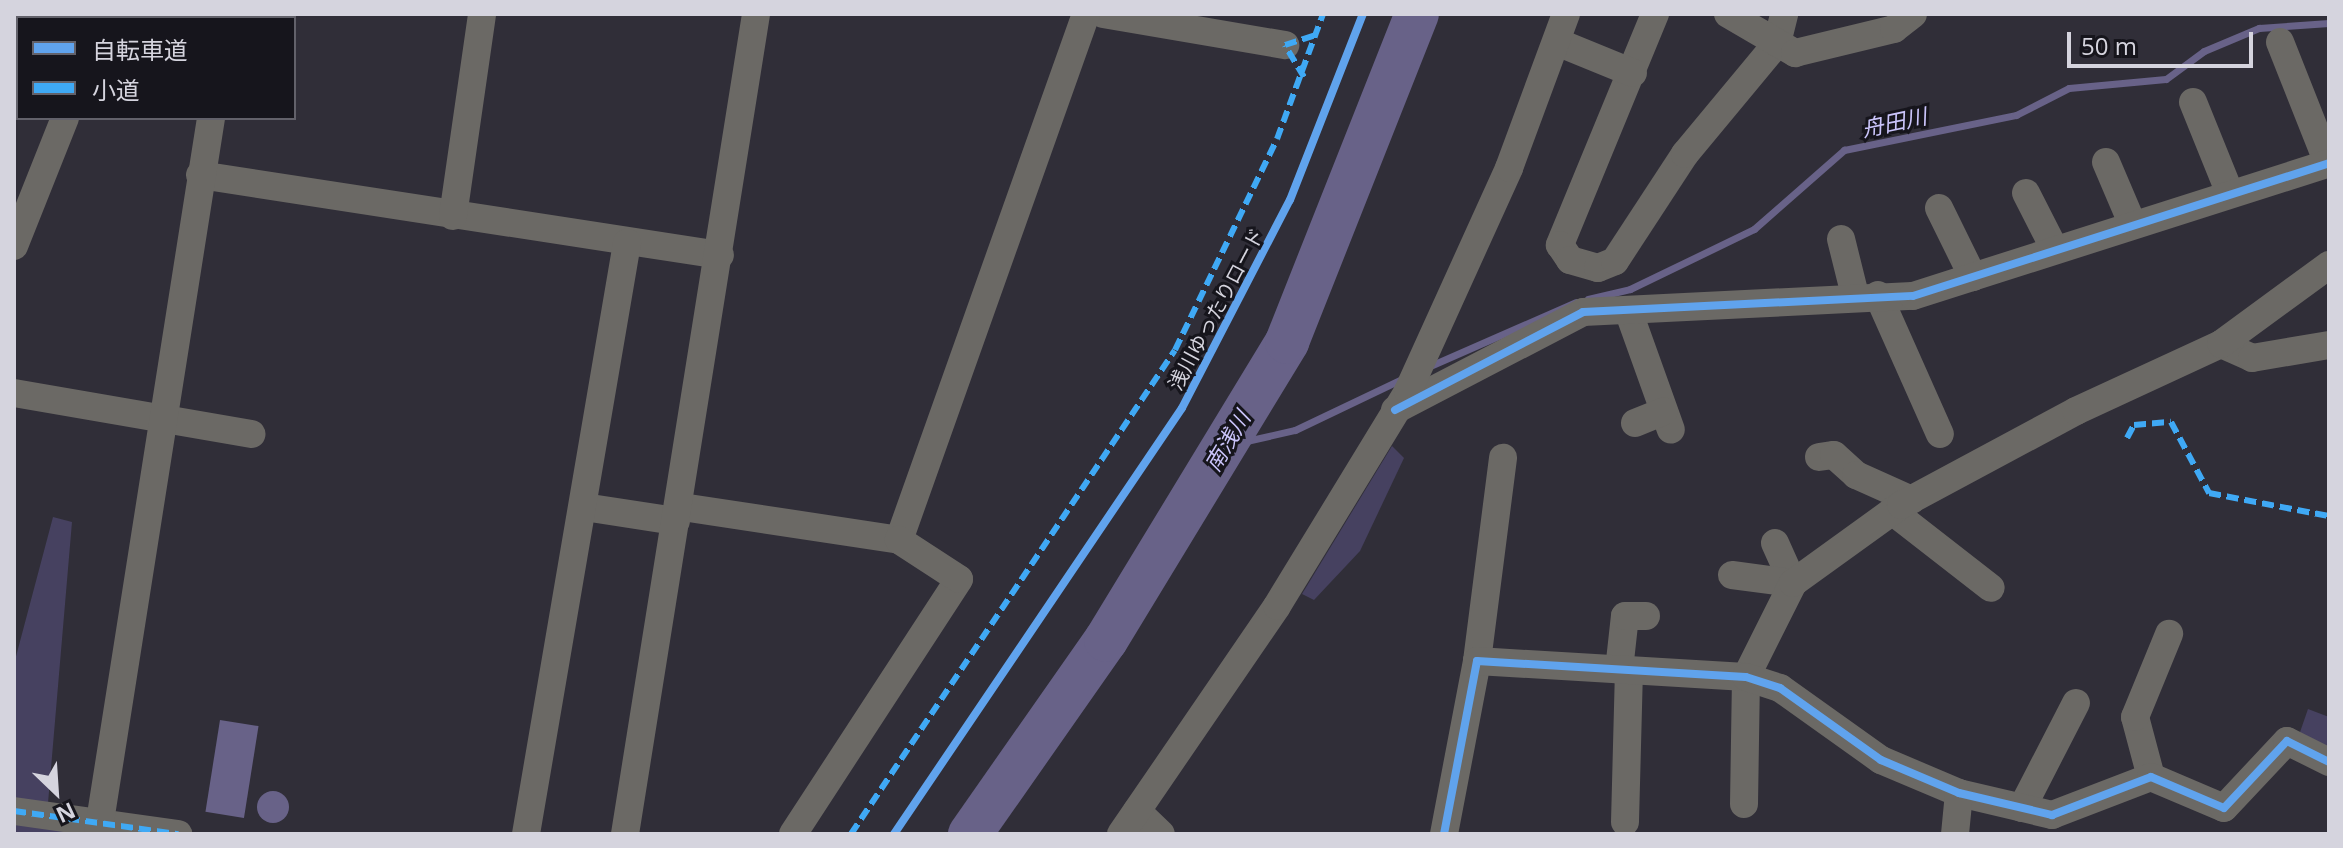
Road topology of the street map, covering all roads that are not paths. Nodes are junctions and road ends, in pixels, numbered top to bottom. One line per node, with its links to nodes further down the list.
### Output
1 (482, 14): 24 (street)
2 (756, 14): 30 (street)
3 (1086, 14): 48 (street)
4 (1103, 14): 13 (street)
5 (1566, 14): 10 (street)
6 (1655, 14): 14 (street)
7 (1728, 14): 12 (street)
8 (1784, 14): 12 (street)
9 (1913, 14): 12 (street)
10 (1557, 42): 14 (street); 38 (street)
11 (2280, 42): 19 (street)
12 (1777, 43): 14 (street)
13 (1285, 45)
14 (1633, 73)
15 (2193, 102): 21 (street)
16 (64, 120): 28 (street)
17 (211, 120): 20 (street)
18 (2106, 162): 25 (street)
19 (2329, 163): 21 (street)
20 (200, 175): 24 (street); 39 (street)
21 (2229, 191): 25 (street)
22 (2026, 193): 29 (street)
23 (1939, 208): 32 (street)
24 (453, 216): 27 (street)
25 (2132, 223): 29 (street)
26 (1841, 239): 33 (street)
27 (627, 243): 30 (street); 46 (street)
28 (14, 246)
29 (2054, 248): 32 (street)
30 (720, 255): 47 (street)
31 (2329, 265): 35 (street)
32 (1973, 277): 33 (street)
33 (1866, 295): 34 (street); 42 (street)
34 (1628, 310): 38 (street); 40 (street)
35 (2221, 344): 36 (street); 45 (street)
36 (2329, 345)
37 (14, 393): 39 (street)
38 (1402, 400): 65 (street)
39 (161, 420): 41 (street); 68 (street)
40 (1635, 423)
41 (251, 434)
42 (1940, 434)
43 (1819, 457): 45 (street)
44 (1503, 458): 55 (street)
45 (1902, 505): 51 (street); 52 (street)
46 (584, 507): 47 (street); 70 (street)
47 (679, 514): 48 (street); 71 (street)
48 (899, 540): 72 (street)
49 (1775, 543): 51 (street)
50 (1732, 575): 51 (street)
51 (1793, 583): 57 (street)
52 (1991, 588)
53 (1646, 616): 56 (street)
54 (2169, 634): 60 (street)
55 (1477, 661): 56 (street); 74 (street)
56 (1624, 671): 57 (street); 66 (street)
57 (1746, 677): 61 (street); 62 (street)
58 (2076, 703): 63 (street)
59 (2329, 762): 60 (street)
60 (2151, 777): 67 (street)
61 (1959, 793): 63 (street); 75 (street)
62 (1744, 804)
63 (2022, 808): 67 (street)
64 (14, 811): 68 (street)
65 (1129, 822): 73 (street)
66 (1625, 822)
67 (2051, 825)
68 (99, 827): 69 (street)
69 (178, 834)
70 (526, 834)
71 (625, 834)
72 (793, 834)
73 (1161, 834)
74 (1444, 834)
75 (1955, 834)

